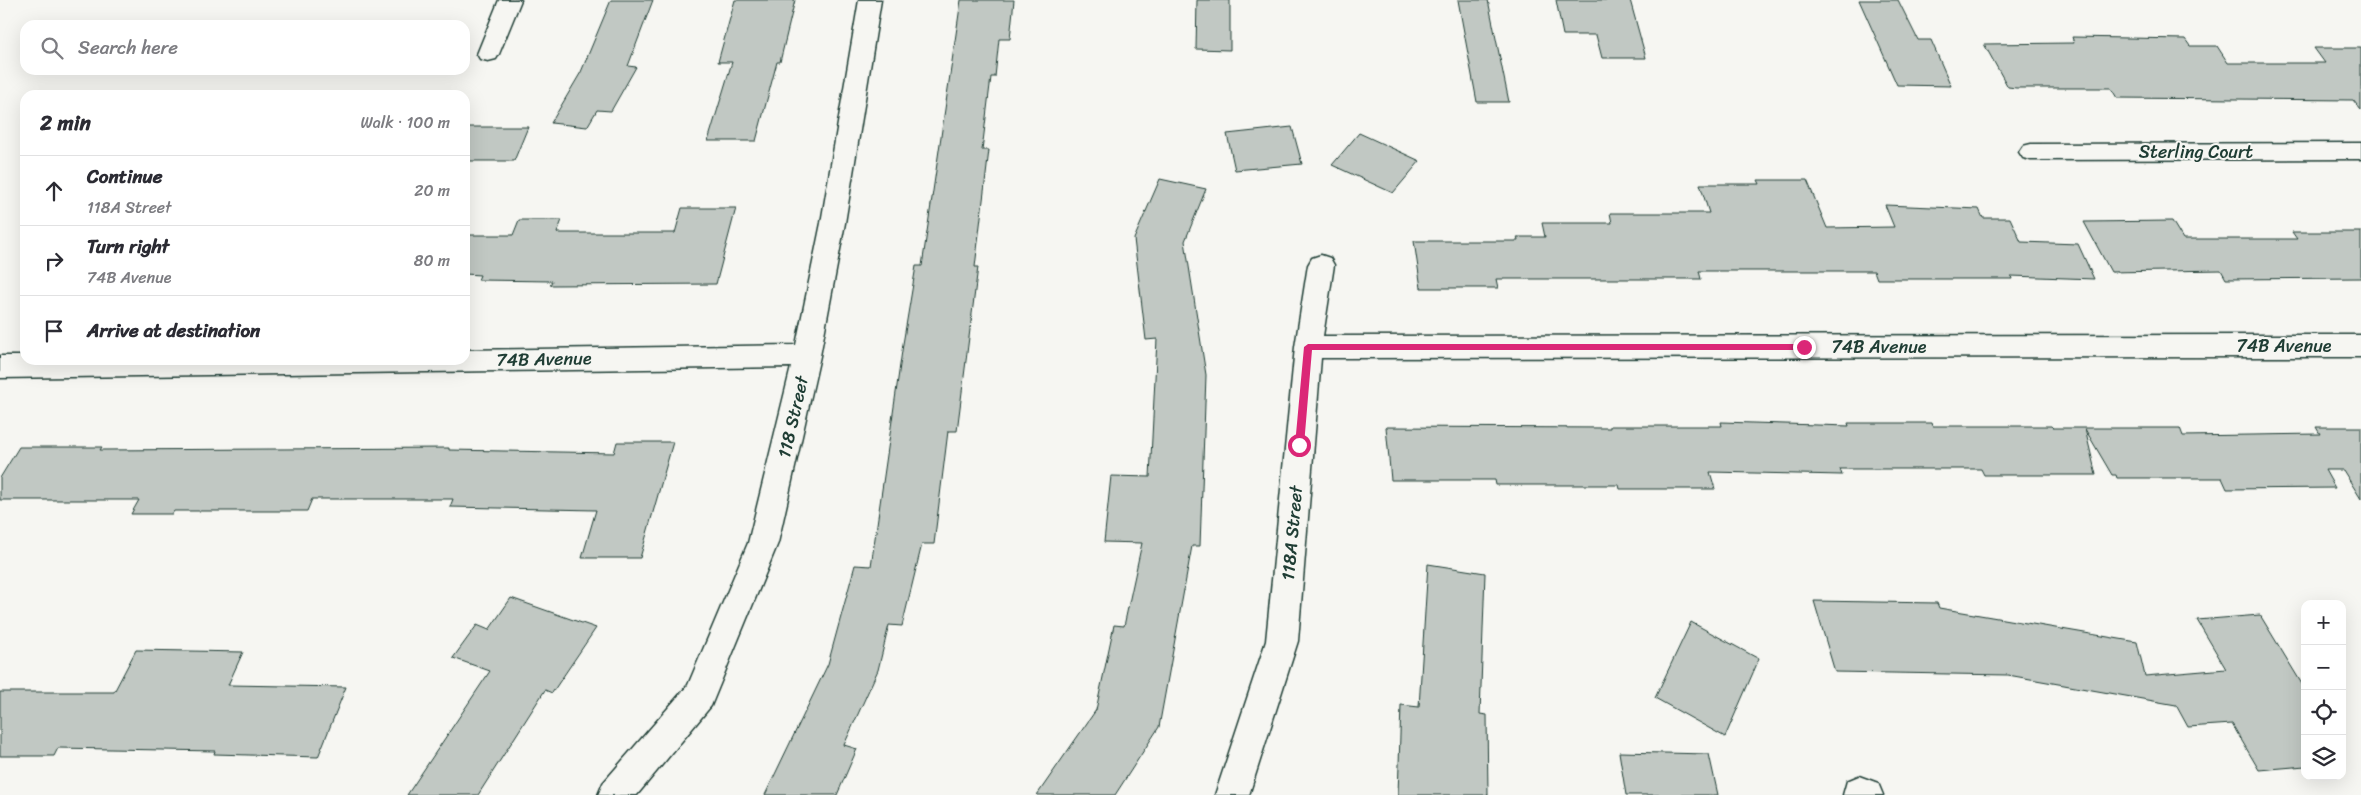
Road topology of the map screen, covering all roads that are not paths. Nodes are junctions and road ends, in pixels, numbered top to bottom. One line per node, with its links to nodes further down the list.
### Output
1 (510, 0): 3 (street)
2 (870, 0): 9 (street, 118 Street)
3 (488, 54)
4 (2361, 151): 5 (street, Sterling Court)
5 (2031, 152)
6 (1321, 265): 8 (street, 118A Street)
7 (2361, 346): 8 (street, 74B Avenue)
8 (1308, 347): 12 (street, 118A Street)
9 (807, 356): 10 (street, 74B Avenue); 11 (street, 118 Street)
10 (470, 358)
11 (616, 795)
12 (1232, 795)

